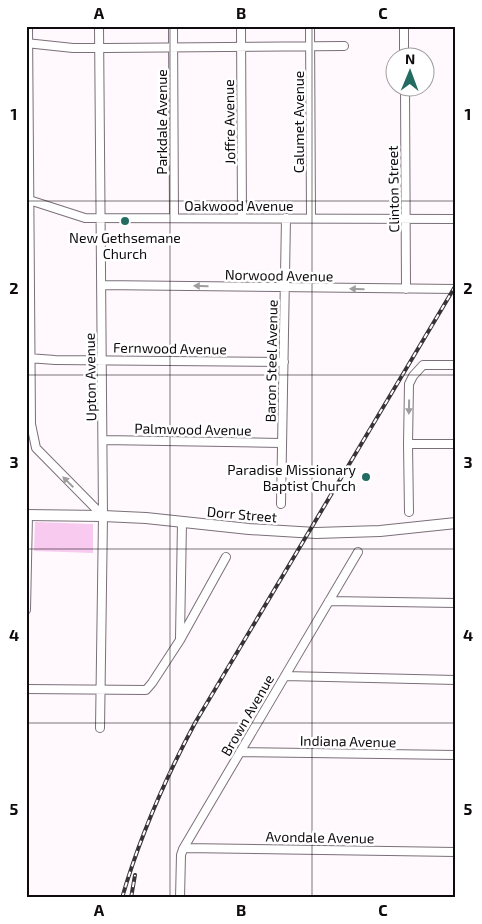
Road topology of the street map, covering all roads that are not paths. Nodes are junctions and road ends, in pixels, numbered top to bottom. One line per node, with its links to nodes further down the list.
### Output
1 (28, 26): 7 (street)
2 (99, 26): 12 (street, Upton Avenue)
3 (173, 26): 10 (street, Parkdale Avenue)
4 (241, 26): 11 (street, Joffre Avenue)
5 (310, 26): 8 (street, Calumet Avenue)
6 (404, 26): 13 (street)
7 (27, 43): 12 (street); 15 (street)
8 (310, 46): 9 (street); 11 (street); 21 (street, Calumet Avenue)
9 (344, 46)
10 (173, 47): 11 (street); 12 (street); 18 (street, Parkdale Avenue)
11 (241, 47): 19 (street, Joffre Avenue)
12 (100, 48): 17 (street, Upton Avenue)
13 (404, 48)
14 (405, 98): 22 (street, Clinton Street)
15 (28, 114): 16 (street)
16 (28, 200): 17 (street, Oakwood Avenue); 24 (street)
17 (101, 218): 18 (street, Oakwood Avenue); 25 (street, Upton Avenue)
18 (174, 218): 19 (street, Oakwood Avenue)
19 (242, 218): 20 (street, Oakwood Avenue)
20 (286, 218): 21 (street, Oakwood Avenue); 26 (street, Baron Steel Avenue)
21 (311, 218): 22 (street, Oakwood Avenue)
22 (406, 218): 23 (street, Oakwood Avenue); 27 (street, Clinton Street)
23 (456, 219)
24 (28, 278): 29 (street)
25 (101, 285): 26 (street, Norwood Avenue, one-way to 25); 30 (street, Upton Avenue)
26 (285, 288): 27 (street, Norwood Avenue, one-way to 26); 31 (street, Baron Steel Avenue)
27 (406, 289): 28 (street, Norwood Avenue)
28 (456, 289)
29 (29, 358): 30 (street, Fernwood Avenue); 38 (street)
30 (102, 359): 31 (street, Fernwood Avenue); 33 (street, Upton Avenue)
31 (284, 362): 35 (street, Baron Steel Avenue)
32 (456, 364): 36 (street, one-way to 36)
33 (103, 440): 35 (street, Palmwood Avenue); 42 (street, Upton Avenue)
34 (26, 442): 38 (street)
35 (282, 443): 39 (street, Baron Steel Avenue)
36 (408, 444): 37 (street); 40 (street)
37 (456, 444)
38 (36, 448): 42 (street, one-way to 38)
39 (281, 504)
40 (409, 512)
41 (27, 515): 42 (main road, Dorr Street); 49 (street)
42 (103, 516): 43 (main road, Dorr Street); 54 (street, Upton Avenue)
43 (182, 522): 44 (main road, Dorr Street); 50 (street)
44 (456, 523)
45 (358, 552): 47 (street, Brown Avenue)
46 (226, 557): 50 (street)
47 (329, 601): 48 (street); 51 (street, Brown Avenue)
48 (456, 603)
49 (26, 610)
50 (180, 640): 54 (street)
51 (285, 676): 52 (street); 56 (street, Brown Avenue)
52 (456, 680)
53 (26, 689): 54 (street)
54 (100, 690): 55 (street, Upton Avenue)
55 (100, 728)
56 (240, 752): 57 (street, Indiana Avenue); 58 (street, Brown Avenue)
57 (456, 755)
58 (184, 848): 59 (street, Avondale Avenue); 60 (street, Brown Avenue)
59 (456, 852)
60 (180, 898)

